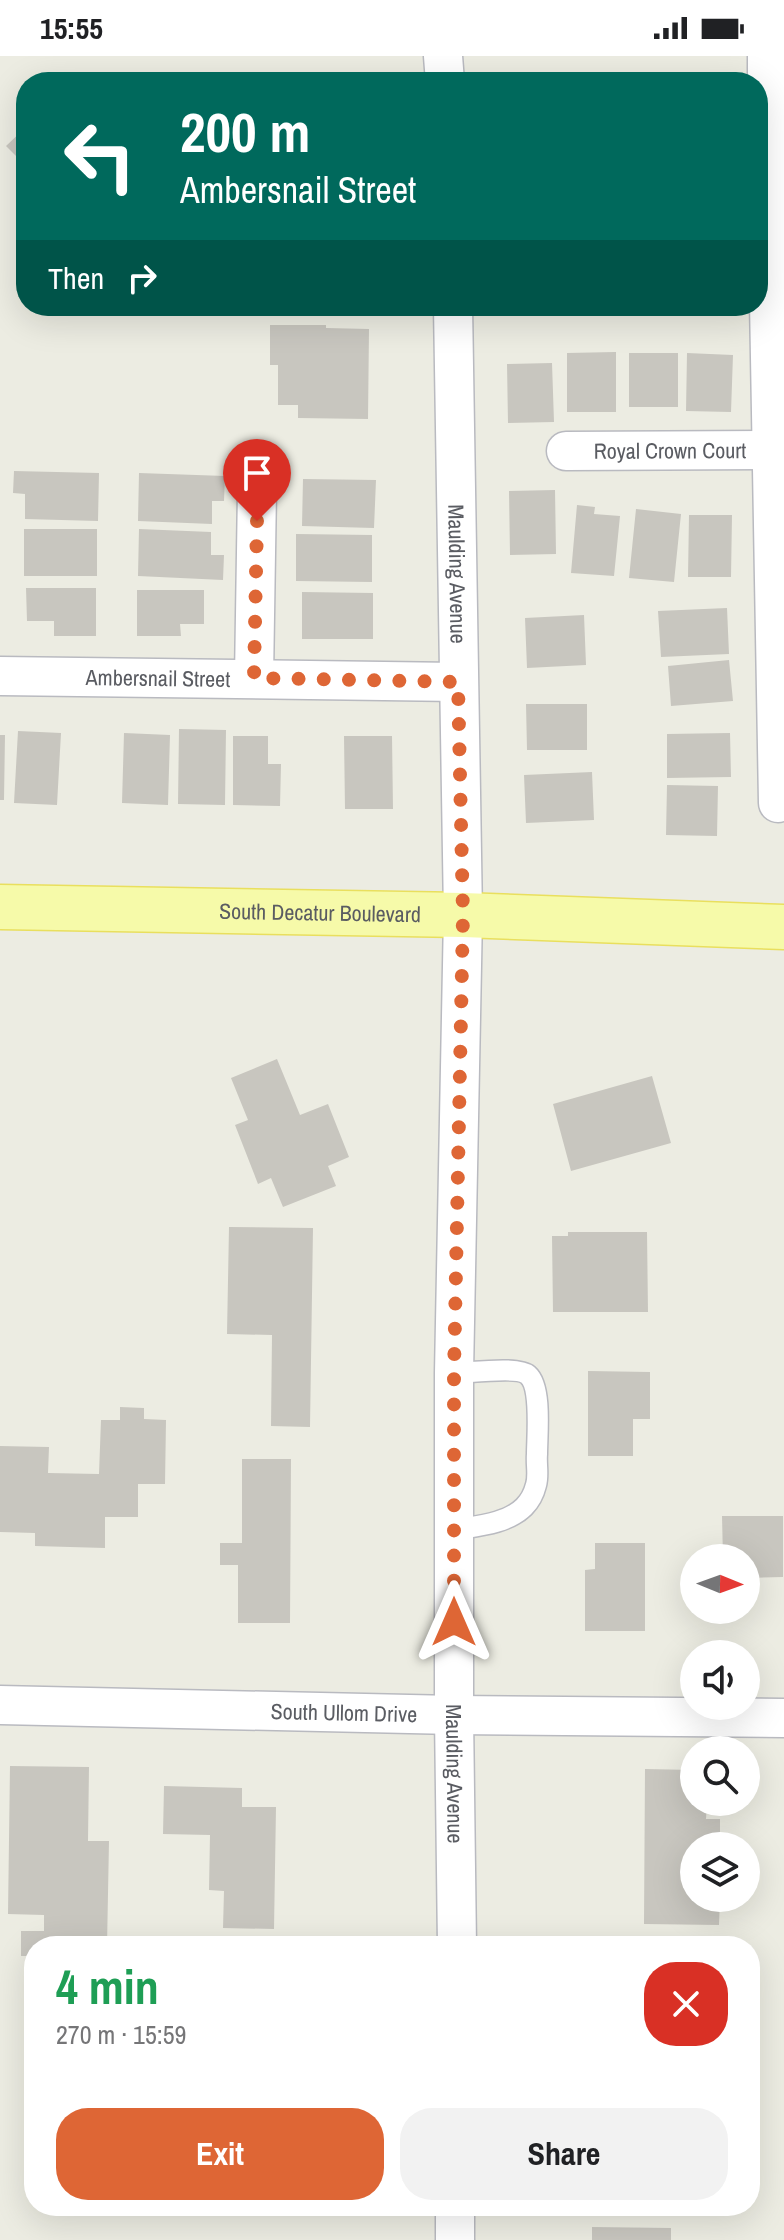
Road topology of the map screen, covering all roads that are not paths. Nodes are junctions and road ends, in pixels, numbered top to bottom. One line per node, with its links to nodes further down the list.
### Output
1 (453, 316): 9 (street, Maulding Avenue)
2 (767, 316): 3 (street)
3 (772, 450): 4 (street, Royal Crown Court); 6 (street)
4 (566, 451)
5 (257, 490): 8 (street)
6 (780, 627): 10 (street)
7 (0, 676): 8 (street, Ambersnail Street)
8 (254, 678): 9 (street, Ambersnail Street)
9 (458, 682): 12 (street, Maulding Avenue)
10 (778, 803)
11 (0, 907): 12 (main road, South Decatur Boulevard)
12 (463, 915): 13 (main road, South Decatur Boulevard); 14 (street, Maulding Avenue)
13 (784, 927)
14 (454, 1373): 15 (street, Maulding Avenue); 15 (lane)
15 (454, 1530): 17 (street, Maulding Avenue)
16 (0, 1705): 17 (street, South Ullom Drive)
17 (454, 1715): 18 (street, South Ullom Drive); 19 (street, Maulding Avenue)
18 (784, 1718)
19 (457, 1936)
20 (455, 2216): 21 (street)
21 (455, 2240)

